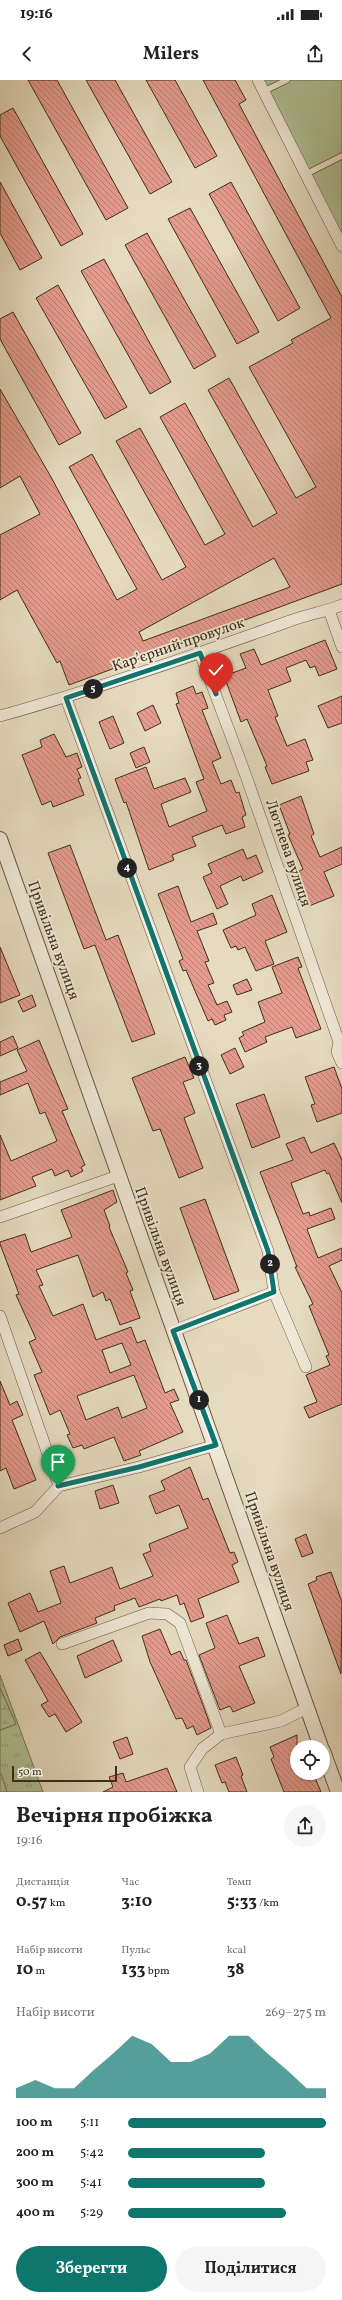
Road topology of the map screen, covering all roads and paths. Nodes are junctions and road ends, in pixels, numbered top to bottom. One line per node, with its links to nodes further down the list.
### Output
1 (258, 80): 3 (street)
2 (287, 80): 3 (lane)
3 (264, 91): 5 (street)
4 (342, 156): 5 (lane)
5 (306, 174): 6 (street)
6 (342, 246)
7 (342, 605): 8 (street, Карʼєрний провулок)
8 (328, 610): 9 (street); 10 (street, Карʼєрний провулок)
9 (342, 647)
10 (200, 653): 11 (street, Карʼєрний провулок); 14 (street, Лютнева вулиця)
11 (66, 698): 12 (street, Карʼєрний провулок); 17 (street)
12 (0, 716)
13 (0, 840): 15 (street, Привільна вулиця)
14 (342, 1063)
15 (118, 1176): 16 (street); 19 (street, Привільна вулиця)
16 (0, 1217)
17 (274, 1292): 19 (street); 20 (street)
18 (0, 1316): 22 (street)
19 (173, 1331): 21 (street, Привільна вулиця)
20 (306, 1367)
21 (216, 1445): 22 (street); 25 (street, Привільна вулиця)
22 (58, 1486): 23 (street)
23 (0, 1528)
24 (62, 1644): 26 (street)
25 (307, 1708): 26 (street); 27 (street, Привільна вулиця)
26 (221, 1734): 29 (street)
27 (319, 1740)
28 (330, 1770): 30 (street)
29 (198, 1792)
30 (338, 1792)

